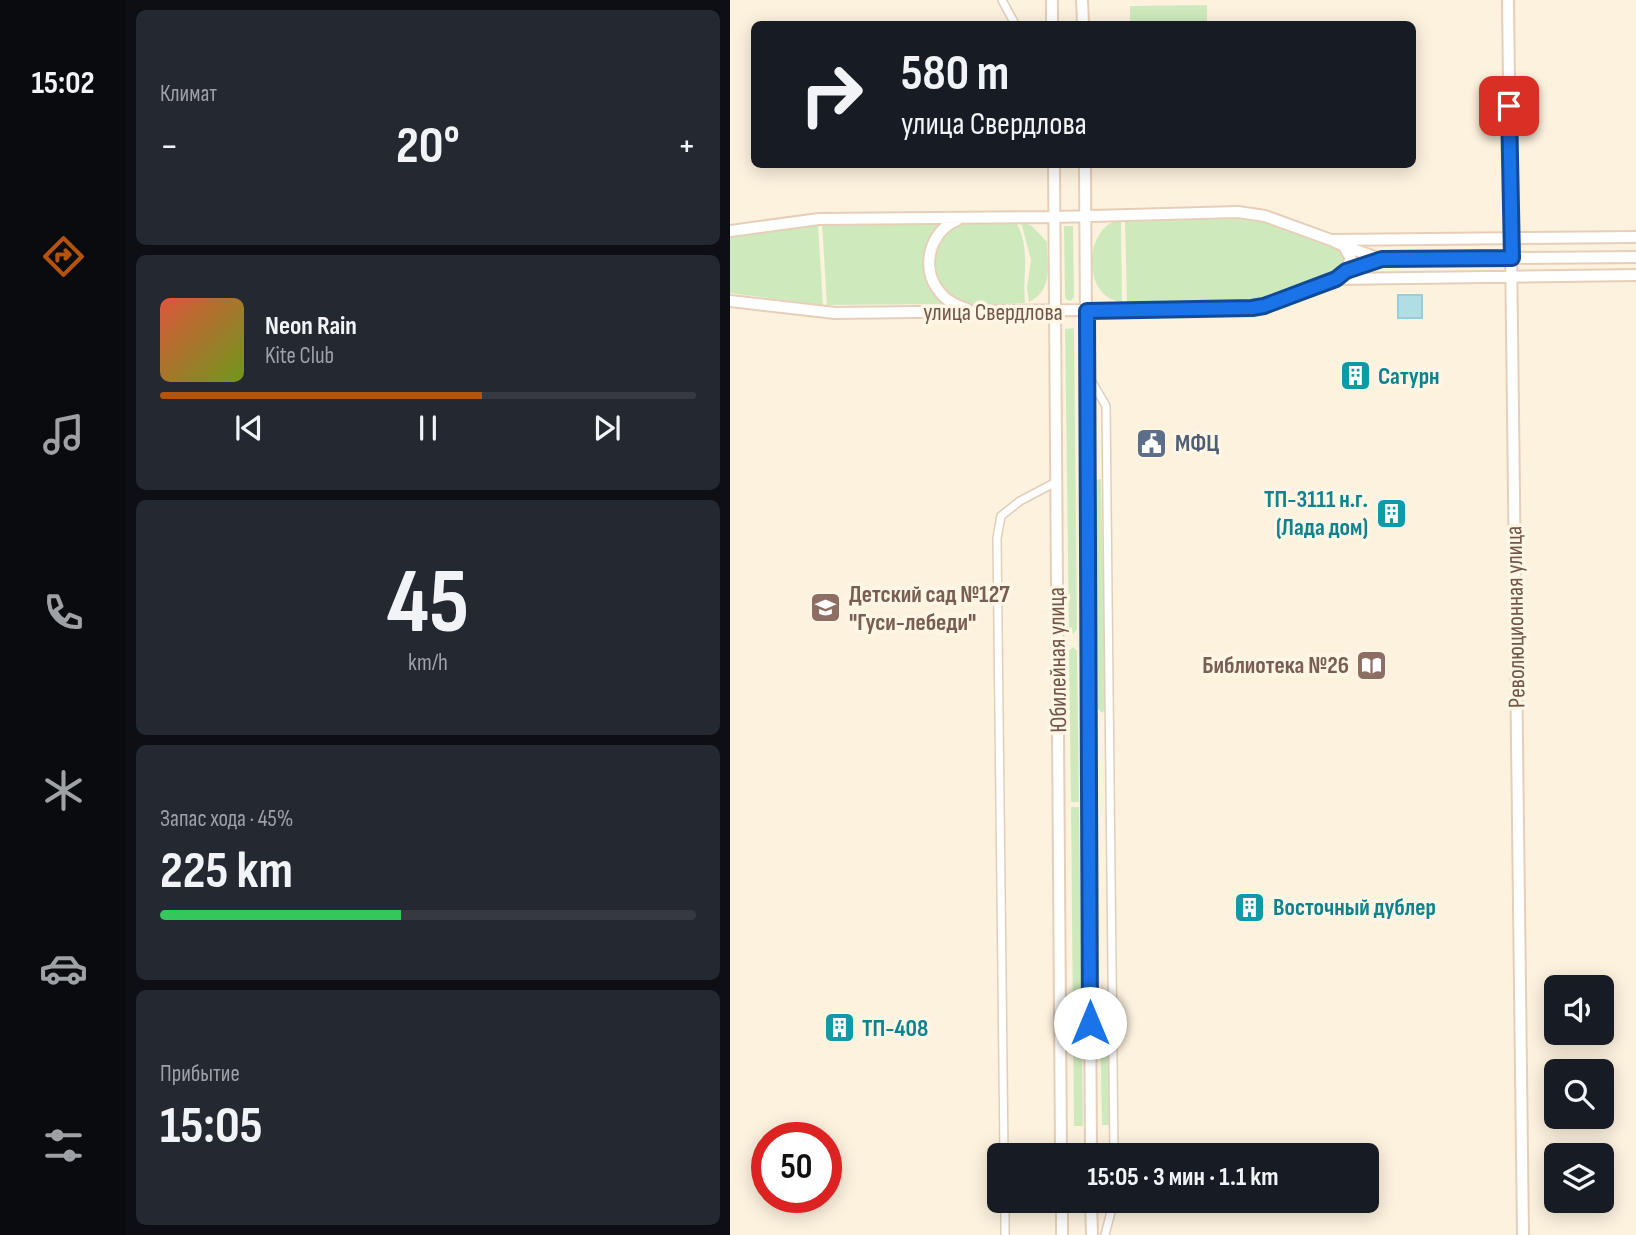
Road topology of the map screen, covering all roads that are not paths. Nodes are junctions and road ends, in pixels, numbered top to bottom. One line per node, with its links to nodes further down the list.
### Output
1 (1002, 0): 5 (street)
2 (1052, 0): 6 (main road)
3 (1082, 0): 7 (main road)
4 (1508, 0): 15 (main road, Революционная улица)
5 (1013, 21)
6 (1052, 21)
7 (1083, 21)
8 (1054, 168): 11 (main road, Юбилейная улица)
9 (1085, 168): 10 (main road, Юбилейная улица)
10 (1085, 216): 11 (main road, улица Свердлова); 16 (main road, улица Свердлова); 26 (main road, Юбилейная улица)
11 (1055, 217): 12 (main road, улица Свердлова); 28 (main road, Юбилейная улица)
12 (967, 218): 13 (main road, улица Свердлова); 27 (main road)
13 (730, 231)
14 (1636, 237): 15 (main road, улица Свердлова)
15 (1511, 239): 16 (main road, улица Свердлова); 19 (main road, Революционная улица)
16 (1331, 240): 17 (main road, улица Свердлова)
17 (1344, 246): 20 (main road, улица Свердлова); 21 (main road)
18 (1636, 257): 19 (main road, улица Свердлова)
19 (1512, 258): 20 (main road, улица Свердлова); 23 (main road, Революционная улица)
20 (1382, 259): 21 (main road, улица Свердлова)
21 (1346, 271): 24 (main road, улица Свердлова)
22 (1636, 275): 23 (main road, улица Свердлова)
23 (1512, 276): 24 (main road, улица Свердлова); 43 (main road, Революционная улица)
24 (1336, 279): 26 (main road, улица Свердлова)
25 (730, 301): 27 (main road, улица Свердлова)
26 (1087, 311): 28 (main road, улица Свердлова); 29 (main road, Юбилейная улица)
27 (974, 312): 28 (main road, улица Свердлова)
28 (1054, 312): 30 (main road, Юбилейная улица)
29 (1088, 375): 33 (main road, Юбилейная улица); 34 (street)
30 (1056, 482): 31 (street); 32 (main road, Юбилейная улица)
31 (1004, 1143)
32 (1061, 1143)
33 (1091, 1143)
34 (1114, 1143)
35 (1005, 1213): 39 (street)
36 (1062, 1213): 40 (main road)
37 (1092, 1213): 41 (main road)
38 (1111, 1213): 42 (street)
39 (1005, 1235)
40 (1062, 1235)
41 (1092, 1235)
42 (1105, 1235)
43 (1523, 1235)

